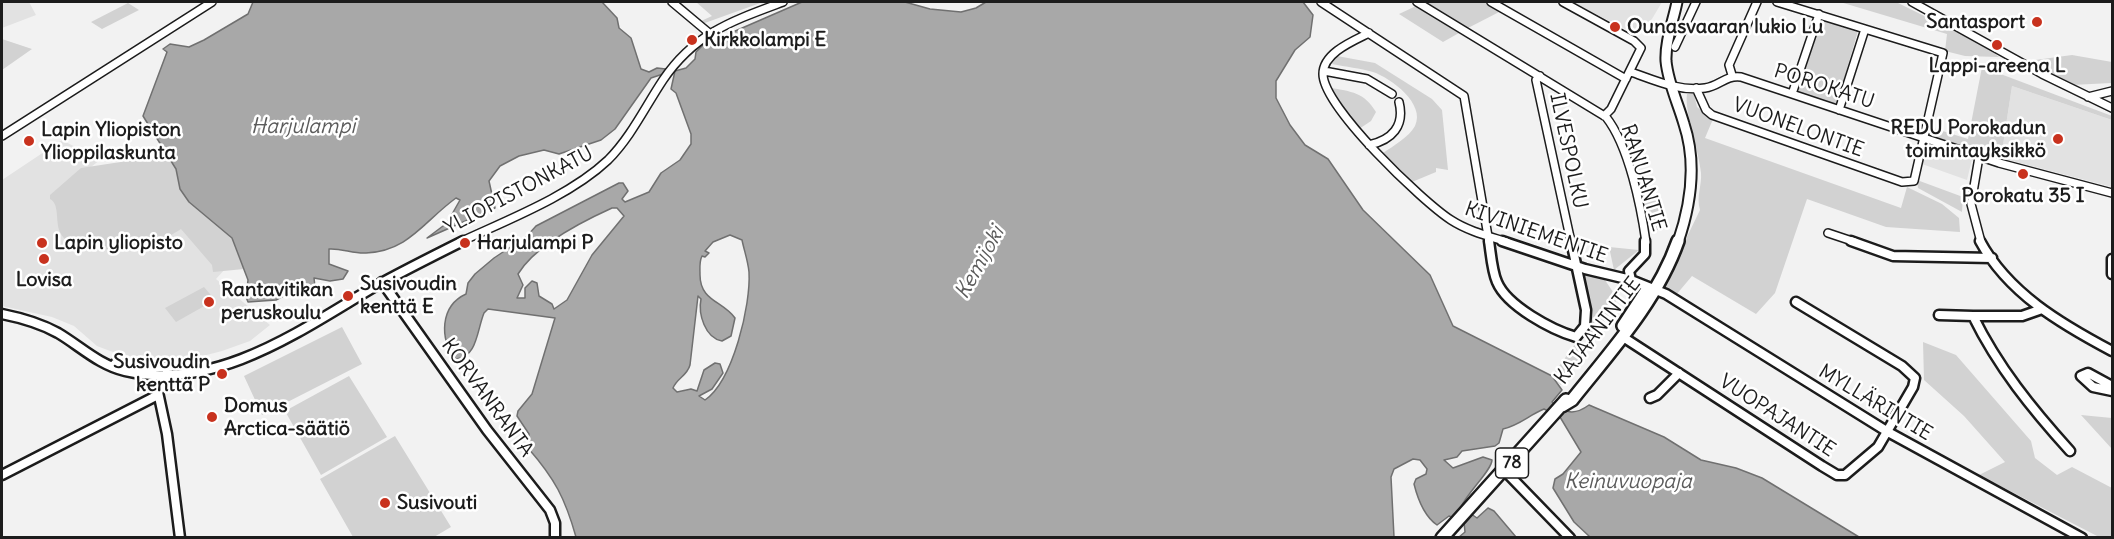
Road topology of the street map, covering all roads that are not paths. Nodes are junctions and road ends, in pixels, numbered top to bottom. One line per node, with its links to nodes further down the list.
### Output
1 (212, 2): 36 (street)
2 (672, 2): 18 (street)
3 (783, 2): 18 (street, YLIOPISTONKATU)
4 (1321, 2): 19 (street)
5 (1417, 2): 24 (street)
6 (1491, 2): 25 (street)
7 (1563, 2): 22 (street)
8 (1677, 2): 26 (main road, KAJAANINTIE / 78)
9 (1696, 2): 20 (street)
10 (1757, 2): 23 (street)
11 (1777, 2): 14 (street)
12 (1906, 2): 16 (street)
13 (1912, 2): 16 (street)
14 (1799, 5): 15 (street)
15 (1819, 14): 17 (street); 30 (street)
16 (1955, 26): 31 (street)
17 (1865, 29): 34 (street); 37 (street, VUONELONTIE)
18 (709, 33): 48 (street, YLIOPISTONKATU)
19 (1369, 33): 21 (street); 42 (street)
20 (1675, 47)
21 (1324, 71): 29 (street); 38 (street, KIVINIEMENTIE)
22 (1630, 72): 25 (street); 26 (street)
23 (1732, 75): 27 (street); 30 (street, POROKATU)
24 (1540, 76): 35 (street); 45 (street, ILVESPOLKU)
25 (1626, 79): 35 (street)
26 (1672, 85): 27 (street); 49 (main road, KAJAANINTIE / 78)
27 (1696, 88): 37 (street, VUONELONTIE)
28 (2112, 91): 31 (street)
29 (1392, 94)
30 (1792, 94): 34 (street, POROKATU)
31 (2088, 97): 33 (street)
32 (1398, 102): 38 (street)
33 (2112, 108)
34 (1839, 110): 37 (street, POROKATU)
35 (1604, 116): 47 (street, RANUANTIE)
36 (2, 136)
37 (1924, 138): 39 (street, POROKATU)
38 (1369, 145): 42 (street, KIVINIEMENTIE)
39 (1979, 157): 40 (street, POROKATU); 43 (street)
40 (2112, 193)
41 (1828, 233): 43 (street)
42 (1487, 234): 45 (street, KIVINIEMENTIE); 45 (street, ILVESPOLKU)
43 (1992, 258): 51 (street)
44 (2112, 259): 46 (street)
45 (1575, 265): 47 (street, KIVINIEMENTIE)
46 (2112, 274)
47 (1631, 280): 49 (street, KIVINIEMENTIE)
48 (382, 282): 57 (street, YLIOPISTONKATU); 67 (street, KORVANRANTA)
49 (1652, 289): 55 (main road, KAJAANINTIE / 78); 61 (main road, KAJAANINTIE / 78); 62 (street, MYLLÄRINTIE)
50 (1796, 302): 62 (street, VUOPAJANTIE)
51 (2042, 309): 54 (street); 56 (street)
52 (2, 314): 57 (street, YLIOPISTONKATU)
53 (1939, 315): 54 (street)
54 (1973, 316): 63 (street)
55 (1623, 337): 58 (street, VUOPAJANTIE); 61 (main road, KAJAANINTIE / 78)
56 (2112, 351)
57 (168, 370): 59 (street)
58 (1679, 373): 60 (street); 62 (street, VUOPAJANTIE)
59 (158, 395): 65 (street); 66 (street)
60 (1650, 398)
61 (1562, 406): 64 (main road, KAJAANINTIE / 78)
62 (1888, 432): 70 (street, MYLLÄRINTIE)
63 (2070, 451)
64 (1505, 471): 68 (main road, KAJAANINTIE / 78); 69 (street)
65 (2, 475)
66 (180, 537)
67 (555, 537)
68 (1442, 537)
69 (1570, 537)
70 (2082, 537)

